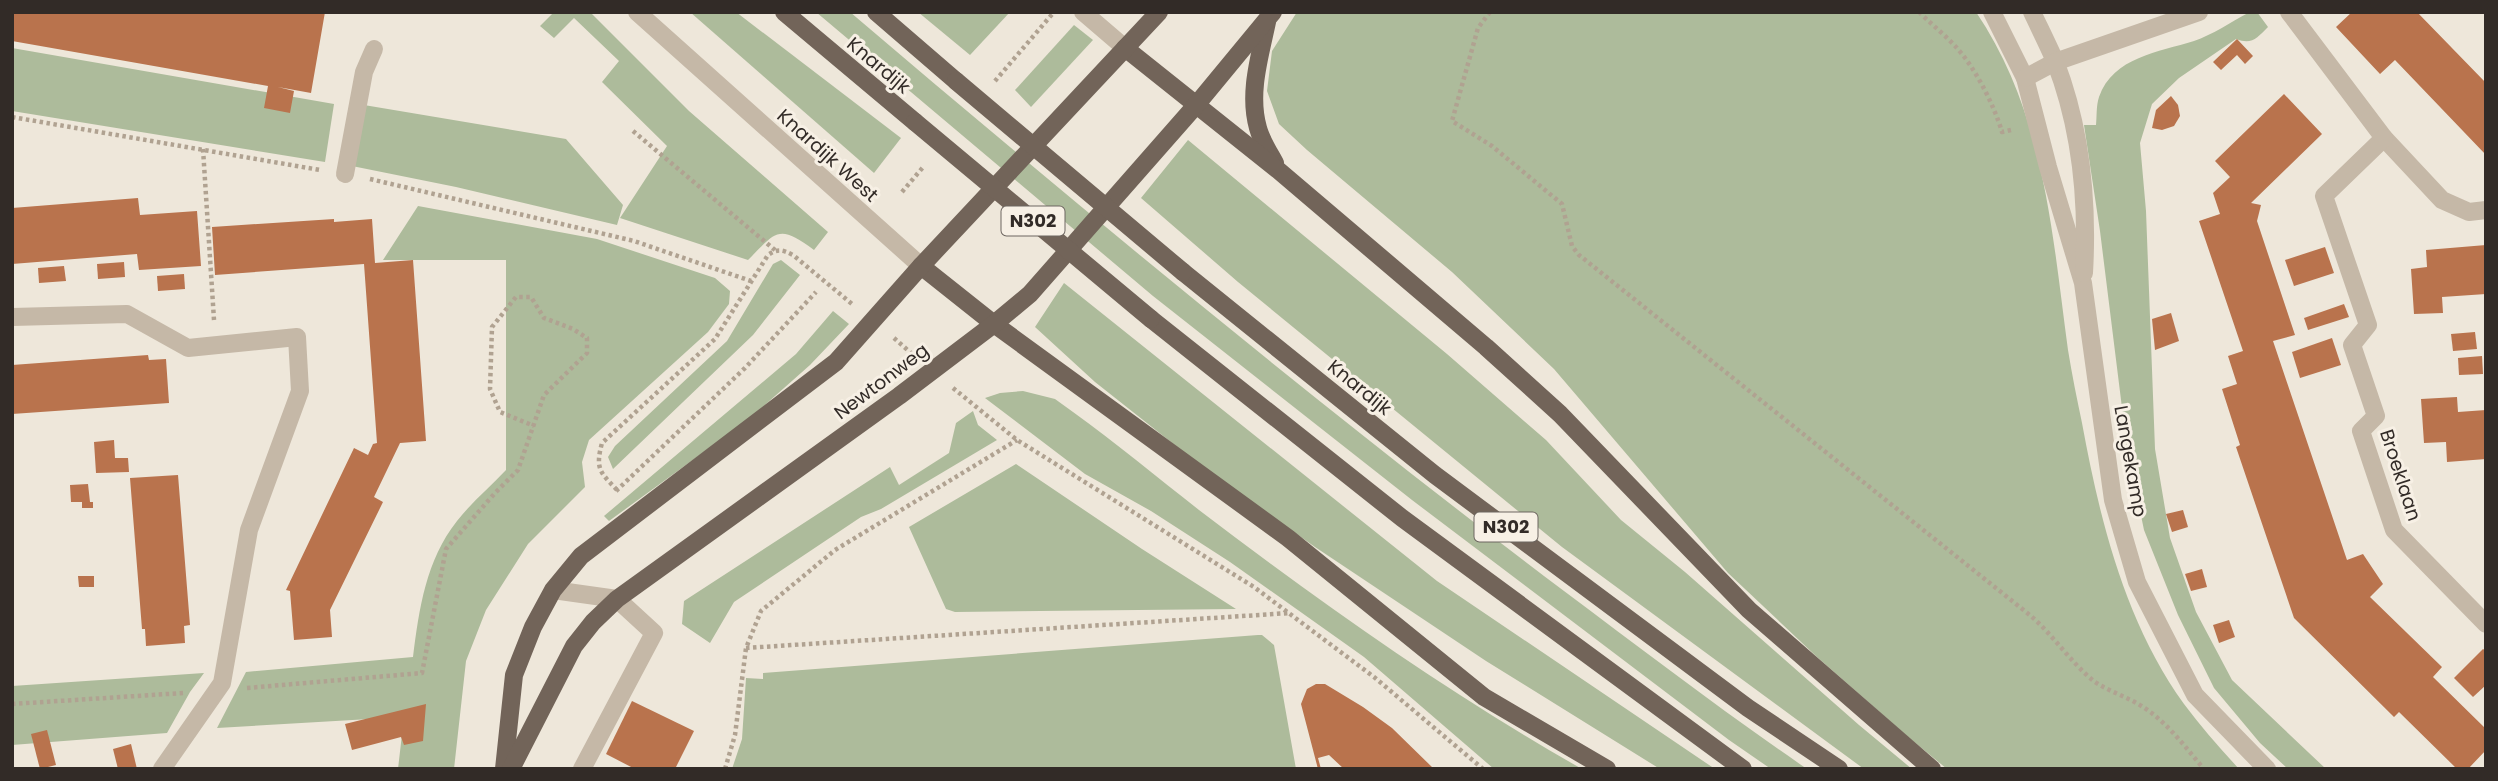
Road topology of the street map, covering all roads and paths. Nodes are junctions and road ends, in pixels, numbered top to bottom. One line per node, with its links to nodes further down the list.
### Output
1 (637, 12): 27 (street, Knardijk West)
2 (784, 12): 48 (main road, Knardijk / N302, bridge)
3 (876, 12): 49 (main road, Knardijk / N302, bridge)
4 (1083, 12): 13 (street)
5 (1159, 12): 13 (main road)
6 (1490, 12): 51 (path)
7 (1919, 12): 19 (path)
8 (1992, 12): 16 (street, Langekamp)
9 (2032, 12): 15 (street, Langekamp)
10 (2199, 12): 15 (street)
11 (2289, 12): 21 (street)
12 (1271, 15): 17 (main road, Newtonweg); 23 (main road)
13 (1125, 48): 17 (main road); 27 (main road)
14 (374, 49): 24 (street)
15 (2055, 62): 16 (street); 28 (street, Langekamp)
16 (2025, 78): 19 (street, Langekamp)
17 (1197, 104): 23 (main road); 31 (main road, Newtonweg)
18 (12, 117): 22 (path)
19 (2037, 123): 28 (street, Langekamp)
20 (633, 131): 26 (path)
21 (2384, 138): 25 (street); 37 (street, Broeklaan)
22 (203, 149): 24 (path); 32 (path)
23 (1278, 170): 50 (main road)
24 (345, 174): 29 (path)
25 (2486, 210)
26 (775, 250)
27 (921, 266): 31 (main road, Knardijk West); 34 (main road)
28 (2083, 283): 52 (street, Langekamp)
29 (816, 292)
30 (12, 317): 32 (street)
31 (994, 324): 35 (main road, Newtonweg); 47 (main road, Knardijk West)
32 (216, 346): 39 (street)
33 (534, 426): 33 (path); 39 (path)
34 (553, 590): 35 (street); 42 (main road)
35 (617, 599): 43 (main road, Newtonweg); 44 (street)
36 (1290, 613): 38 (path); 38 (path); 46 (path)
37 (2486, 624)
38 (746, 648): 45 (path)
39 (217, 691): 40 (path); 41 (street)
40 (12, 704)
41 (162, 769)
42 (504, 769)
43 (511, 769)
44 (582, 769)
45 (725, 769)
46 (1483, 769)
47 (1607, 769)
48 (1742, 769)
49 (1839, 769)
50 (1931, 769)
51 (2204, 769)
52 (2267, 769)

